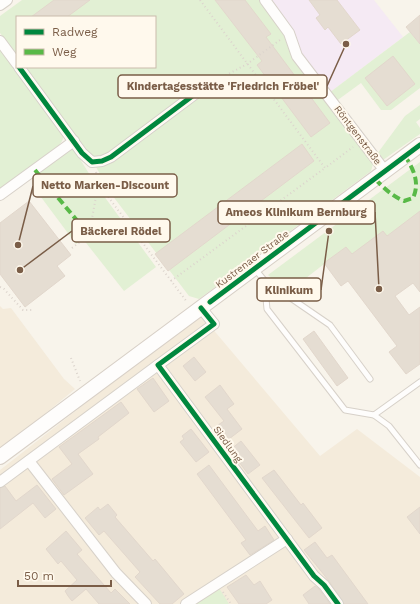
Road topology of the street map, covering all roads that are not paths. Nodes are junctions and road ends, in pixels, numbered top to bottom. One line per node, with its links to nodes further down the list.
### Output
1 (7, 0): 3 (street)
2 (265, 0): 10 (street, Röntgenstraße)
3 (0, 5)
4 (1, 46): 5 (street)
5 (16, 63)
6 (20, 68): 8 (street)
7 (199, 91): 8 (street)
8 (74, 141): 11 (street)
9 (420, 145): 10 (street, Kustrenaer Straße)
10 (385, 171): 12 (street, Kustrenaer Straße)
11 (0, 195)
12 (255, 269): 13 (lane); 14 (street, Kustrenaer Straße)
13 (269, 286): 16 (lane); 18 (lane)
14 (198, 310): 15 (street); 19 (street, Kustrenaer Straße)
15 (158, 365): 20 (street); 23 (street, Siedlung)
16 (370, 379)
17 (420, 382): 18 (lane)
18 (374, 415): 21 (lane)
19 (0, 457)
20 (29, 461): 22 (street); 24 (street)
21 (420, 464)
22 (0, 482)
23 (287, 539): 25 (street); 26 (street, Siedlung)
24 (146, 604)
25 (186, 604)
26 (338, 604)

